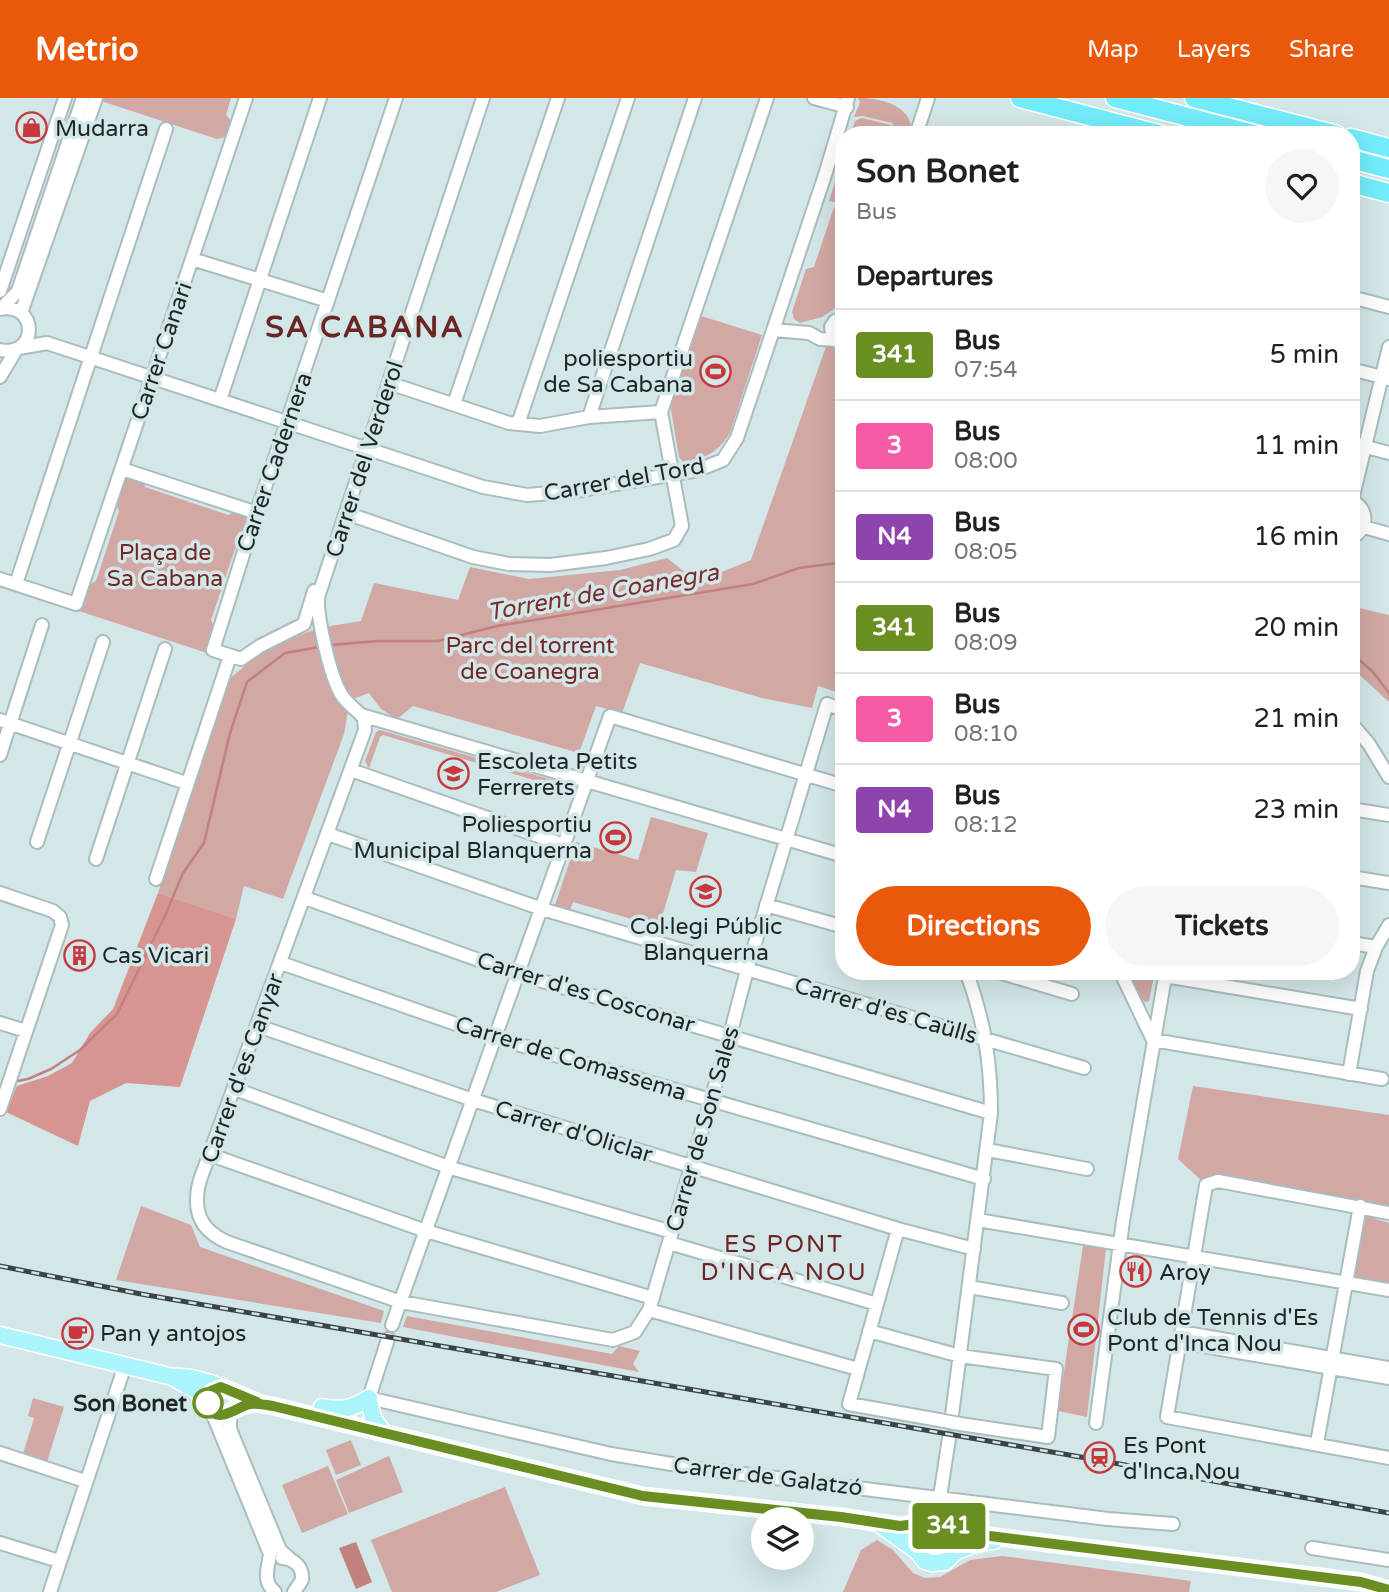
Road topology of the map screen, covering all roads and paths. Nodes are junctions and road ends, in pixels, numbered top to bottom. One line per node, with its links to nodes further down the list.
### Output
1 (65, 98): 32 (street)
2 (83, 98): 35 (street)
3 (96, 98): 40 (street)
4 (246, 98): 31 (street, Carrer Canari)
5 (320, 98): 33 (street)
6 (396, 98): 37 (street, Carrer Cadernera)
7 (483, 98): 53 (street, Carrer del Verderol)
8 (558, 98): 55 (street)
9 (628, 98): 59 (street)
10 (695, 98): 57 (street)
11 (767, 98): 56 (street)
12 (814, 98): 17 (street)
13 (928, 98): 19 (street)
14 (1020, 98): 20 (highway)
15 (1115, 98): 21 (highway)
16 (1194, 98): 22 (highway)
17 (848, 102): 18 (street, Carrer del Tord)
18 (840, 126)
19 (919, 126)
20 (1127, 126)
21 (1222, 126)
22 (1302, 126)
23 (166, 129): 48 (street)
24 (1360, 140): 26 (highway)
25 (835, 142): 42 (street, Carrer del Tord)
26 (1389, 148)
27 (1360, 161): 28 (highway)
28 (1389, 169)
29 (1360, 185): 30 (highway)
30 (1389, 193)
31 (192, 259): 33 (street); 51 (street, Carrer Canari)
32 (4, 270): 34 (street)
33 (259, 280): 37 (street); 54 (street)
34 (0, 291)
35 (18, 291): 39 (street); 40 (street)
36 (1360, 300): 38 (street)
37 (327, 302): 58 (street, Carrer Cadernera)
38 (1389, 307)
39 (1, 308): 40 (street)
40 (24, 315): 45 (street); 47 (street)
41 (835, 320): 43 (street)
42 (773, 330): 43 (street); 65 (street, Carrer del Tord)
43 (809, 333): 44 (street)
44 (835, 342)
45 (47, 343): 47 (street, Carrer del Tord); 48 (street, Carrer del Tord)
46 (1389, 347): 52 (street)
47 (8, 351): 50 (street)
48 (90, 356): 51 (street, Carrer del Tord); 74 (street)
49 (1360, 371): 52 (street)
50 (0, 377)
51 (152, 377): 54 (street, Carrer del Tord); 64 (street, Carrer Canari)
52 (1385, 378): 60 (street)
53 (389, 383): 55 (street); 62 (street, Carrer del Verderol)
54 (220, 400): 58 (street, Carrer del Tord)
55 (454, 404): 59 (street)
56 (661, 412): 57 (street); 65 (street)
57 (589, 417): 59 (street)
58 (289, 422): 62 (street, Carrer del Tord); 67 (street, Carrer Cadernera)
59 (518, 424)
60 (1360, 437)
61 (1360, 445): 63 (street)
62 (366, 449): 65 (street, Carrer del Tord); 68 (street, Carrer del Verderol)
63 (1389, 453)
64 (122, 469): 67 (street); 74 (street, Carrer Canari)
65 (672, 474): 68 (street)
66 (1360, 507): 69 (street)
67 (257, 513): 78 (street, Carrer Cadernera)
68 (346, 513): 73 (street, Carrer del Verderol)
69 (1364, 527): 70 (street); 71 (street)
70 (1360, 530)
71 (1389, 534)
72 (0, 579): 74 (street)
73 (323, 581): 78 (street); 80 (street)
74 (16, 584)
75 (42, 625): 81 (street)
76 (103, 642): 84 (street)
77 (165, 649): 87 (street)
78 (230, 656): 92 (street)
79 (835, 707): 89 (street, Carrer de Son Sales)
80 (359, 713): 88 (street, Carrer d'es Canyar); 91 (street)
81 (5, 722): 84 (street); 86 (street)
82 (1360, 734): 85 (street)
83 (1360, 742): 85 (street)
84 (69, 743): 87 (street); 98 (street)
85 (1369, 744): 90 (street)
86 (0, 755)
87 (128, 764): 92 (street); 101 (street)
88 (351, 770): 96 (street, Carrer d'es Canyar); 99 (street)
89 (805, 774): 91 (street); 93 (street); 97 (street, Carrer de Son Sales)
90 (1389, 777)
91 (588, 781): 97 (street); 99 (street)
92 (186, 783): 103 (street)
93 (835, 783)
94 (1360, 810): 95 (street)
95 (1389, 815)
96 (328, 834): 106 (street, Carrer d'es Canyar); 108 (street, Carrer d'es Caülls)
97 (786, 840): 100 (street); 107 (street, Carrer de Son Sales)
98 (37, 842)
99 (564, 845): 108 (street)
100 (835, 854)
101 (96, 859)
102 (1360, 878): 104 (street)
103 (156, 879)
104 (1389, 883)
105 (0, 893): 125 (street)
106 (305, 898): 113 (street, Carrer d'es Canyar); 115 (street, Carrer d'es Cosconar)
107 (766, 905): 109 (street); 114 (street, Carrer de Son Sales)
108 (542, 909): 114 (street, Carrer d'es Caülls); 115 (street)
109 (835, 924)
110 (1389, 925): 112 (street)
111 (1360, 944): 112 (street)
112 (1376, 947): 122 (street)
113 (281, 963): 124 (street, Carrer d'es Canyar); 127 (street, Carrer de Comassema)
114 (747, 970): 126 (street, Carrer de Son Sales); 128 (street, Carrer d'es Caülls)
115 (518, 974): 126 (street, Carrer d'es Cosconar); 127 (street)
116 (969, 980): 128 (street)
117 (1026, 980): 121 (street)
118 (1125, 980): 129 (street)
119 (1164, 980): 129 (street)
120 (1199, 980): 122 (street)
121 (1072, 993)
122 (1361, 1009): 131 (street)
123 (0, 1023): 125 (street)
124 (258, 1026): 133 (street, Carrer d'es Canyar); 134 (street, Carrer d'Oliclar)
125 (26, 1031): 136 (street)
126 (730, 1035): 135 (street, Carrer de Son Sales); 137 (street, Carrer d'es Cosconar)
127 (496, 1038): 134 (street); 135 (street, Carrer de Comassema)
128 (986, 1039): 130 (street, Carrer d'es Caülls); 137 (street)
129 (1153, 1040): 131 (street); 150 (street)
130 (1084, 1068)
131 (1349, 1074): 132 (street)
132 (1382, 1079)
133 (235, 1089): 139 (street, Carrer d'es Canyar); 141 (street)
134 (473, 1100): 140 (street, Carrer d'Oliclar); 141 (street)
135 (711, 1101): 140 (street, Carrer de Son Sales); 143 (street, Carrer de Comassema)
136 (0, 1109)
137 (991, 1113): 138 (street)
138 (988, 1150): 142 (street); 143 (street)
139 (211, 1155): 148 (street); 156 (street, Carrer d'es Canyar)
140 (692, 1166): 147 (street, Carrer d'Oliclar); 149 (street, Carrer de Son Sales)
141 (451, 1168): 148 (street); 149 (street)
142 (1087, 1169)
143 (984, 1179): 146 (street)
144 (1360, 1206): 145 (street); 152 (street); 153 (street)
145 (1389, 1213)
146 (978, 1220): 150 (street); 151 (street)
147 (898, 1228): 151 (street, Carrer d'Oliclar); 159 (street)
148 (426, 1231): 156 (street); 158 (street)
149 (671, 1237): 158 (street, Carrer de Son Sales); 159 (street)
150 (1119, 1244): 152 (street); 176 (street)
151 (974, 1249): 154 (street)
152 (1193, 1257): 153 (street); 163 (street)
153 (1346, 1283): 155 (street); 166 (street)
154 (969, 1287): 157 (street); 165 (street)
155 (1389, 1290)
156 (401, 1302): 158 (street, Carrer de Son Sales); 160 (street)
157 (1062, 1303)
158 (651, 1304): 169 (street)
159 (877, 1304): 161 (street)
160 (393, 1325)
161 (869, 1331): 165 (street); 169 (street)
162 (0, 1335): 167 (main road)
163 (1181, 1337): 166 (street); 180 (street)
164 (388, 1339): 173 (street)
165 (960, 1356): 175 (street); 175 (street)
166 (1330, 1363): 168 (street); 171 (street); 180 (street)
167 (125, 1366): 170 (main road); 183 (street)
168 (1389, 1368)
169 (858, 1369): 175 (street, bridge)
170 (173, 1377): 172 (main road); 174 (main road)
171 (1389, 1378)
172 (230, 1399): 173 (main road); 174 (main road); 174 (main road); 177 (main road); 194 (street)
173 (370, 1401): 177 (main road); 178 (main road); 184 (street, Carrer de Galatzó)
174 (209, 1406): 197 (street)
175 (956, 1419)
176 (1096, 1423)
177 (355, 1424): 178 (main road)
178 (382, 1432): 185 (main road)
179 (949, 1438): 184 (street)
180 (1317, 1443): 182 (street)
181 (0, 1453): 183 (street)
182 (1389, 1458)
183 (85, 1481): 196 (street)
184 (940, 1497): 186 (street); 187 (street, Carrer de Galatzó); 188 (street)
185 (876, 1522): 186 (main road); 192 (main road)
186 (927, 1523): 188 (main road); 192 (main road)
187 (1172, 1524)
188 (950, 1527): 189 (main road); 193 (main road)
189 (1007, 1538): 193 (main road); 198 (main road)
190 (0, 1543): 196 (street)
191 (1312, 1548): 195 (street)
192 (917, 1551): 193 (main road)
193 (955, 1552)
194 (290, 1559): 197 (street); 201 (street)
195 (1389, 1560)
196 (60, 1561): 199 (street)
197 (268, 1568): 200 (street)
198 (1381, 1589)
199 (50, 1592)
200 (275, 1592)
201 (294, 1592)

